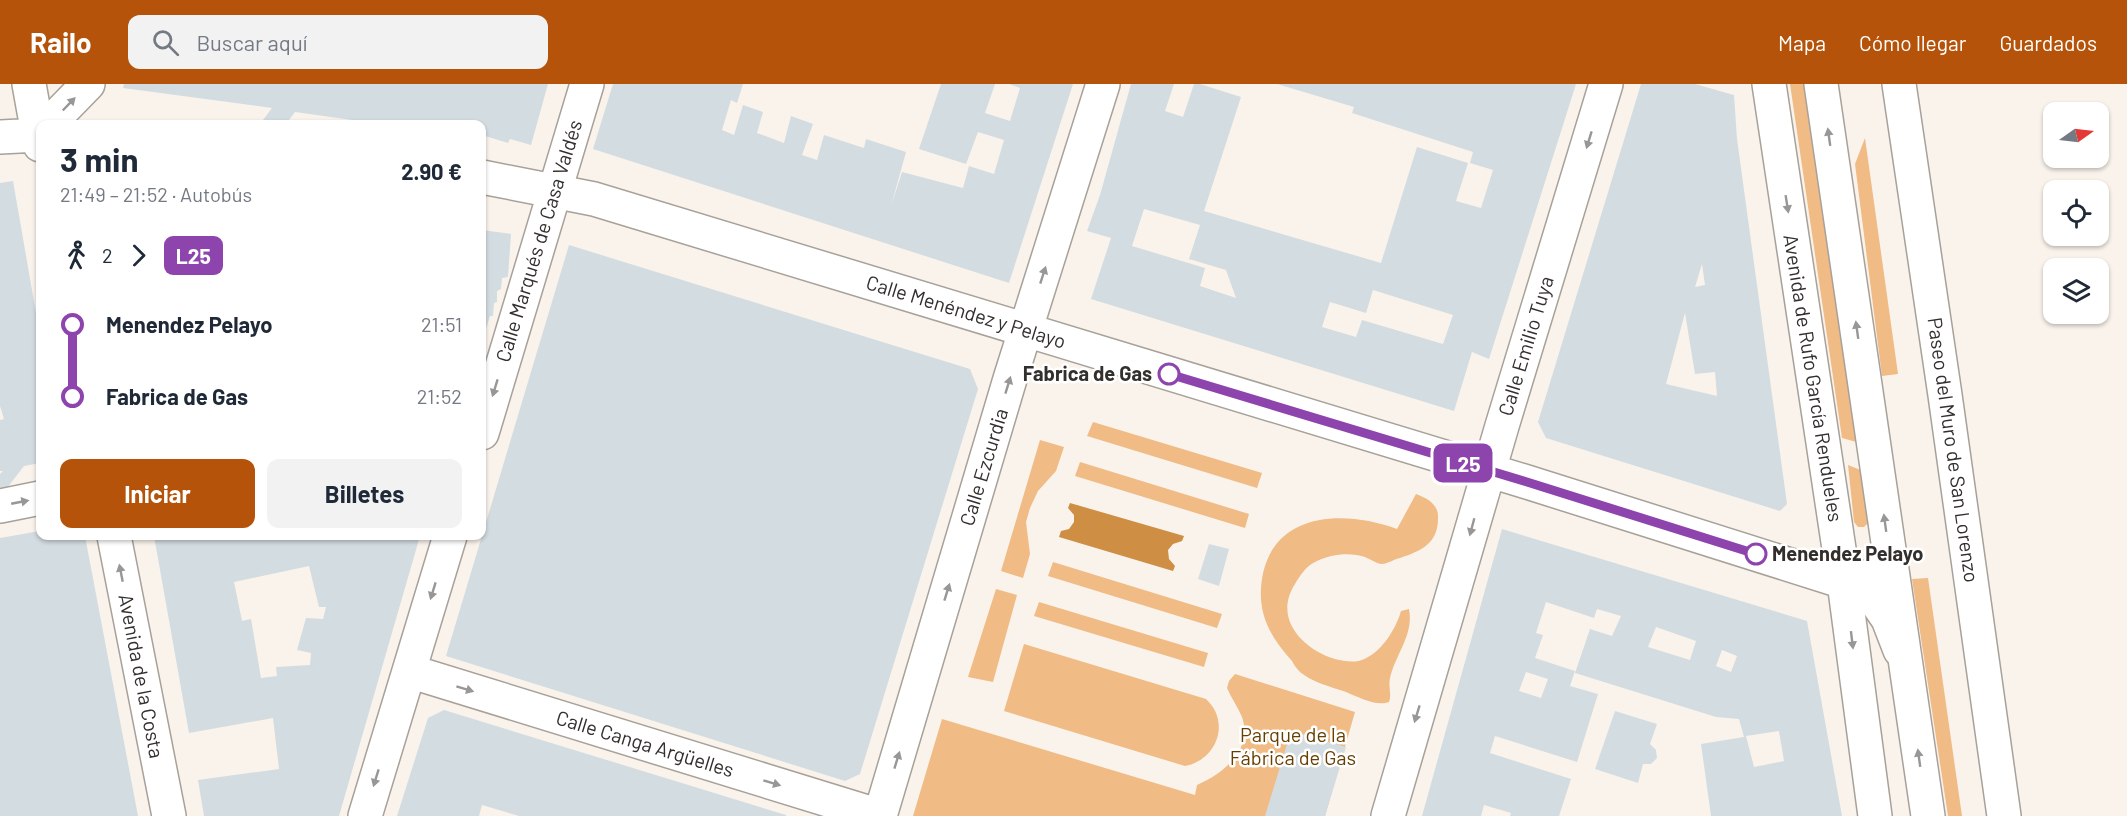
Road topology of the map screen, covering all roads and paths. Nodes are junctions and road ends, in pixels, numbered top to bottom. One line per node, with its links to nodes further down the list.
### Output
1 (29, 84): 9 (street)
2 (88, 84): 10 (street, one-way to 2)
3 (587, 84): 14 (street, Calle Marqués de Casa Valdés)
4 (1103, 84): 15 (street, Calle Ezcurdia, one-way to 4)
5 (1606, 84): 17 (street, Calle Emilio Tuya, one-way to 17)
6 (1769, 84): 23 (street, Avenida de Rufo García Rendueles, one-way to 23)
7 (1821, 84): 22 (street, one-way to 7)
8 (1899, 84): 32 (street, Paseo del Muro de San Lorenzo)
9 (38, 120)
10 (56, 120)
11 (36, 135): 12 (street)
12 (0, 136)
13 (486, 178): 14 (street, Calle Menéndez y Pelayo)
14 (555, 191): 15 (street, Calle Menéndez y Pelayo); 16 (street, Calle Marqués de Casa Valdés, one-way to 16)
15 (1025, 330): 17 (street, Calle Menéndez y Pelayo); 29 (street, Calle Ezcurdia, one-way to 15)
16 (486, 420)
17 (1489, 470): 23 (street, Calle Menéndez y Pelayo); 30 (street, Calle Emilio Tuya, one-way to 30)
18 (36, 499): 19 (street, one-way to 18)
19 (0, 506)
20 (115, 540): 27 (street, Avenida de la Costa, one-way to 20)
21 (449, 540): 25 (street, one-way to 25)
22 (1890, 560): 23 (street); 24 (street)
23 (1845, 582): 24 (street, Calle Menéndez y Pelayo); 26 (street, Avenida de Rufo García Rendueles, one-way to 26)
24 (1905, 664): 31 (street, one-way to 24)
25 (409, 671): 28 (street, one-way to 28); 29 (street, Calle Canga Argüelles, one-way to 29)
26 (1870, 808)
27 (169, 816)
28 (365, 816)
29 (880, 816)
30 (1388, 816)
31 (1928, 816)
32 (2004, 816)

